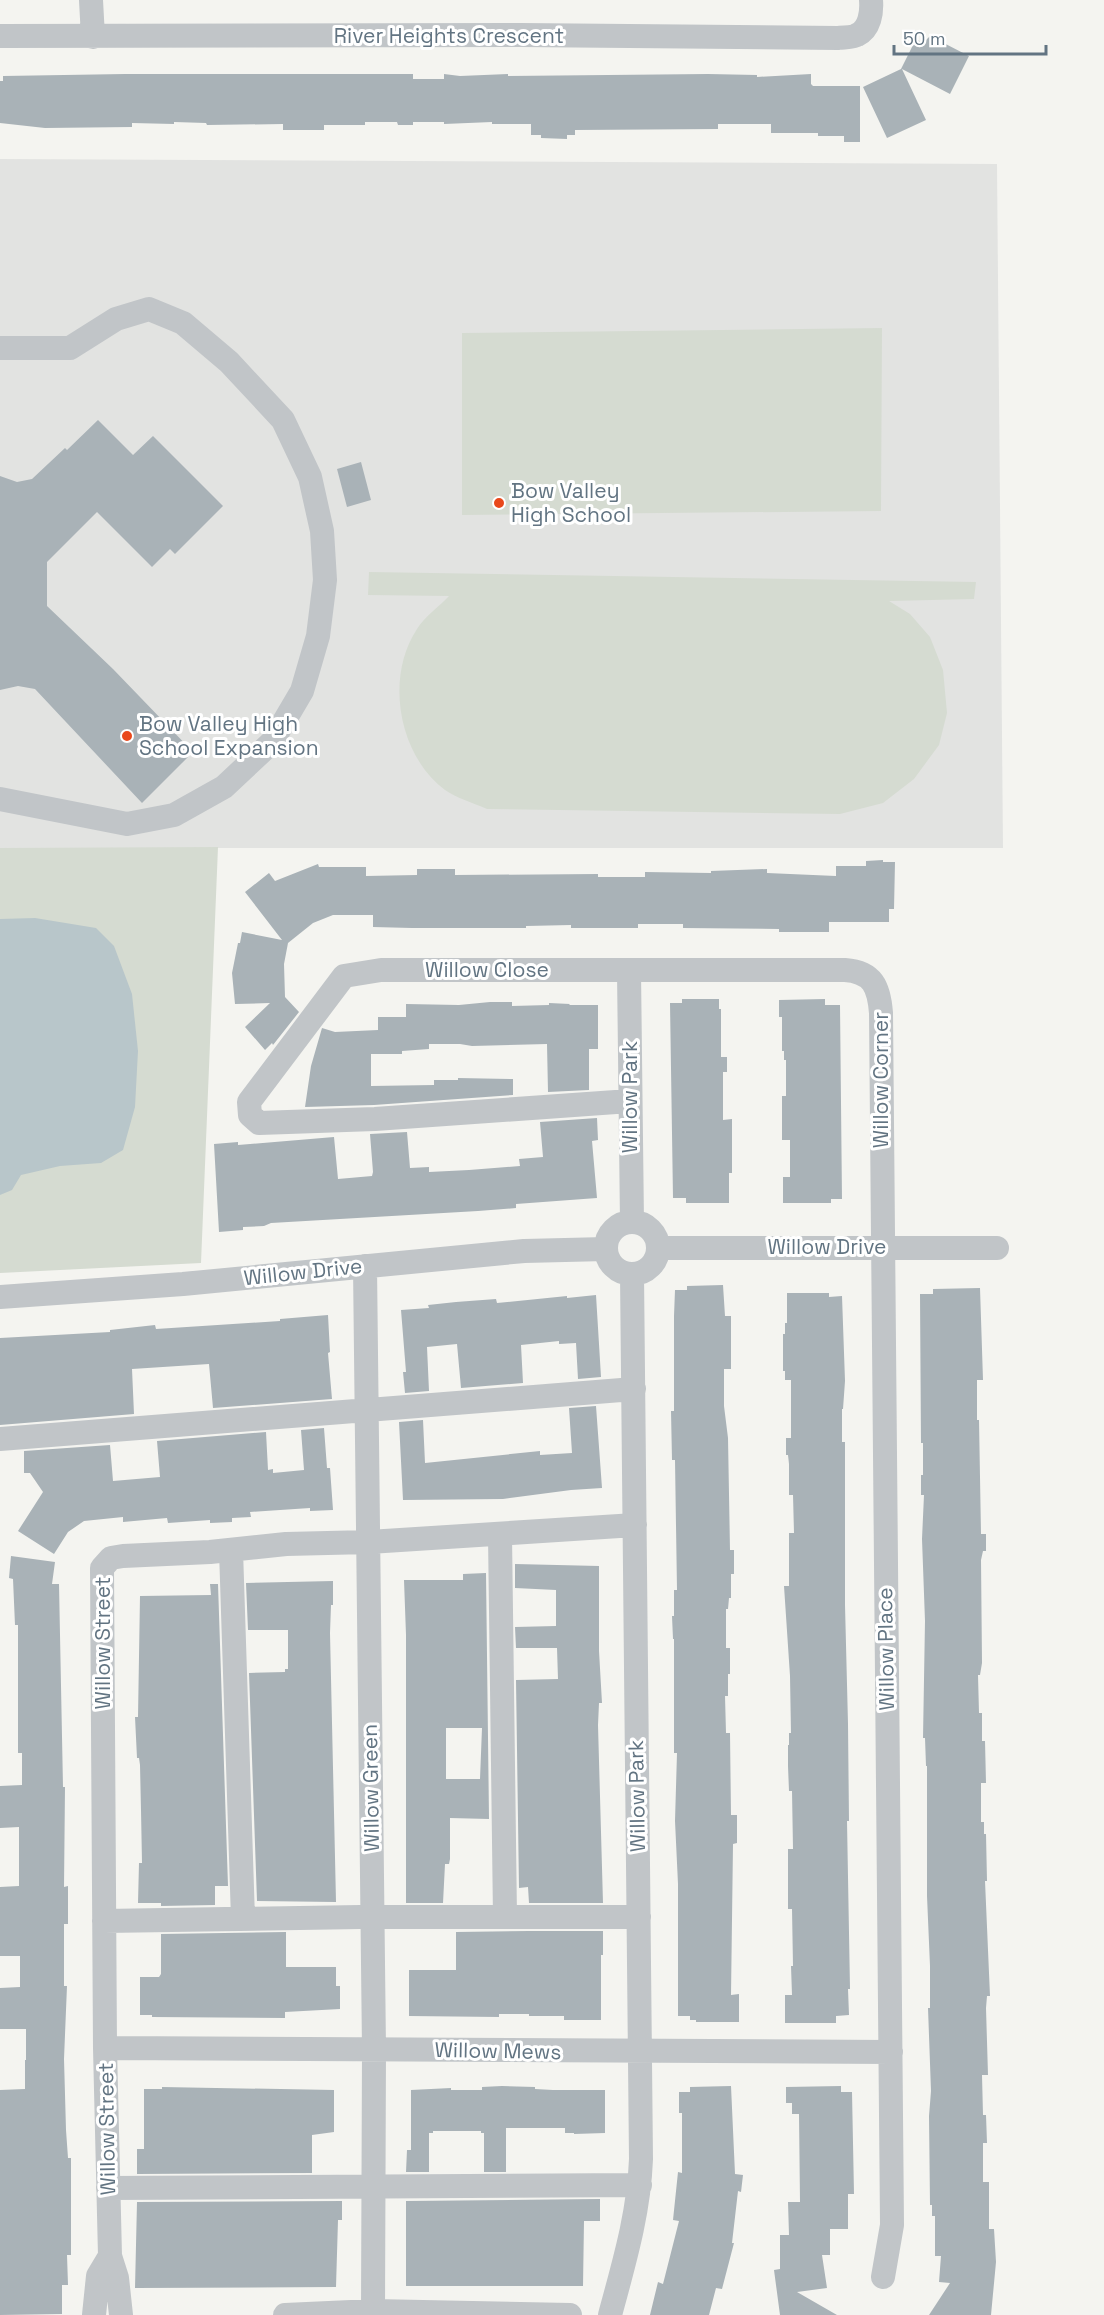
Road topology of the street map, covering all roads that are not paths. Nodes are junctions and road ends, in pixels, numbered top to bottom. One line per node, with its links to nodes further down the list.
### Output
1 (90, 0): 4 (street)
2 (871, 0): 4 (street, River Heights Crescent)
3 (0, 36): 4 (street, River Heights Crescent)
4 (93, 37)
5 (0, 348): 6 (street)
6 (0, 799)
7 (629, 971): 8 (street, Willow Park); 8 (street, Willow Close); 10 (street, Willow Corner)
8 (630, 1101): 9 (street, Willow Park)
9 (632, 1222): 11 (street); 13 (street)
10 (882, 1246): 11 (street, Willow Drive); 12 (street, Willow Drive); 32 (street, Willow Place)
11 (658, 1248): 15 (street)
12 (997, 1248)
13 (606, 1249): 14 (street, Willow Drive); 15 (street)
14 (365, 1266): 16 (street, Willow Drive); 18 (street, Willow Green)
15 (632, 1274): 17 (street, Willow Park)
16 (0, 1297)
17 (634, 1389): 18 (street); 20 (street, Willow Park)
18 (367, 1410): 19 (street); 22 (street, Willow Green)
19 (0, 1439)
20 (635, 1525): 21 (street, Willow Street); 26 (street, Willow Park)
21 (500, 1535): 22 (street, Willow Street); 25 (street)
22 (369, 1542): 23 (street, Willow Street); 24 (street, Willow Green)
23 (231, 1550): 27 (street); 28 (street, Willow Street)
24 (373, 1917): 25 (street); 27 (street); 30 (street, Willow Green)
25 (505, 1917): 26 (street)
26 (639, 1917): 31 (street, Willow Park)
27 (243, 1919): 28 (street)
28 (104, 1921): 29 (street, Willow Street)
29 (105, 2048): 30 (street, Willow Mews); 35 (street, Willow Street)
30 (374, 2050): 31 (street, Willow Mews); 33 (street, Willow Green)
31 (640, 2052): 32 (street, Willow Mews); 34 (street, Willow Park)
32 (891, 2052): 37 (street, Willow Place)
33 (373, 2185): 34 (street); 35 (street); 38 (street, Willow Green)
34 (640, 2185): 43 (street, Willow Park)
35 (108, 2188): 36 (street, Willow Street)
36 (110, 2256): 39 (street, Willow Street); 40 (street, Willow Street)
37 (883, 2277)
38 (373, 2311): 41 (street); 42 (street)
39 (94, 2315)
40 (121, 2315)
41 (285, 2315)
42 (570, 2315)
43 (610, 2315)

